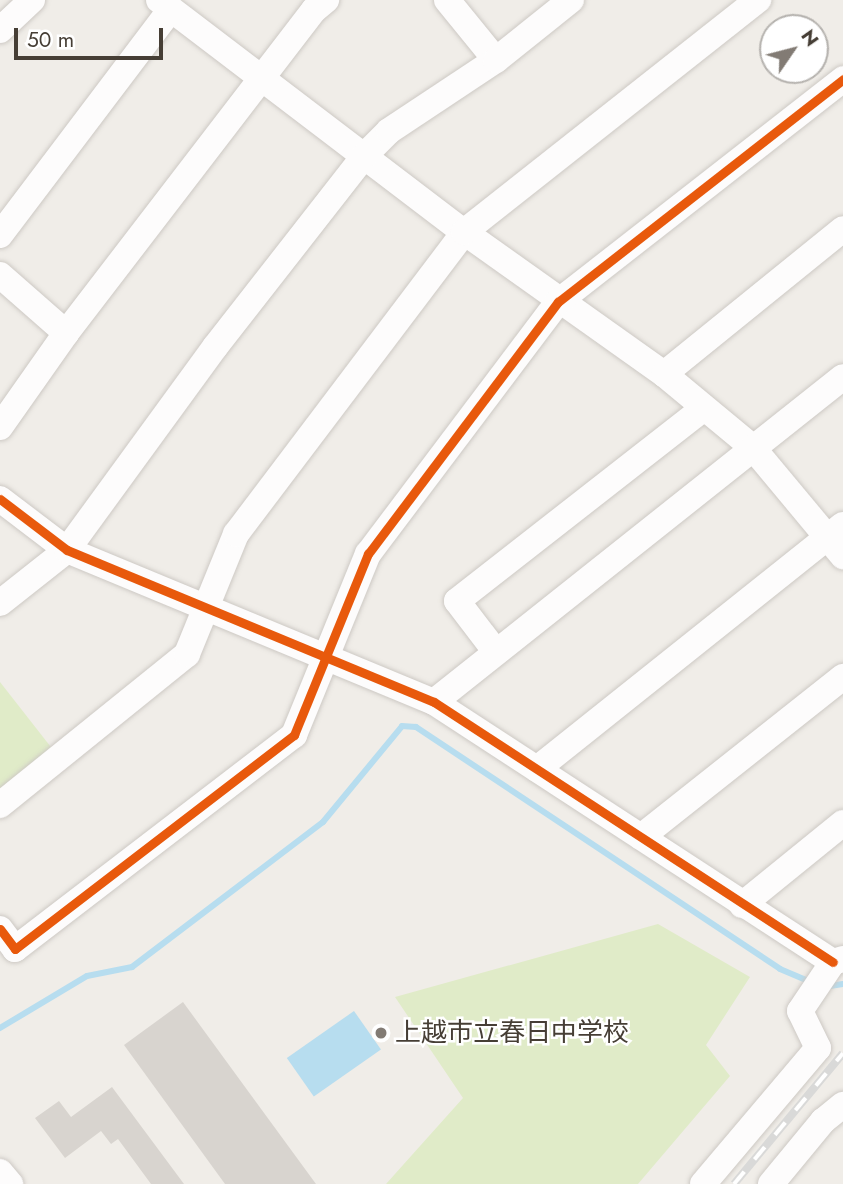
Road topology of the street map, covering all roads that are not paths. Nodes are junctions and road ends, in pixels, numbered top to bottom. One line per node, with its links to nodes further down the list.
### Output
1 (32, 0): 7 (street)
2 (326, 0): 9 (street)
3 (447, 0): 8 (street)
4 (571, 0): 8 (street)
5 (758, 0): 13 (street)
6 (165, 5): 9 (street); 14 (street)
7 (0, 30)
8 (496, 60): 11 (street)
9 (264, 79): 11 (street); 17 (street)
10 (843, 79): 16 (street)
11 (364, 156): 13 (street); 25 (street)
12 (843, 229): 18 (street)
13 (464, 232): 16 (street); 27 (street)
14 (0, 235)
15 (0, 275): 17 (street)
16 (558, 302): 18 (street); 29 (street)
17 (66, 333): 21 (street)
18 (664, 374): 20 (street)
19 (843, 377): 22 (street)
20 (704, 408): 22 (street); 28 (street)
21 (0, 427)
22 (753, 448): 24 (street); 28 (street)
23 (0, 499): 25 (street)
24 (838, 540): 32 (street)
25 (67, 550): 26 (street); 27 (street)
26 (0, 603)
27 (206, 608): 29 (street); 33 (street)
28 (496, 652): 31 (street)
29 (326, 655): 31 (street); 37 (street)
30 (843, 677): 35 (street)
31 (435, 702): 32 (street)
32 (537, 769): 35 (street)
33 (0, 805)
34 (843, 823): 36 (street)
35 (641, 837): 36 (street)
36 (741, 905): 38 (street)
37 (0, 929)
38 (838, 960): 42 (street)
39 (843, 1105): 43 (street)
40 (0, 1172): 41 (street)
41 (10, 1184)
42 (703, 1184)
43 (771, 1184)

